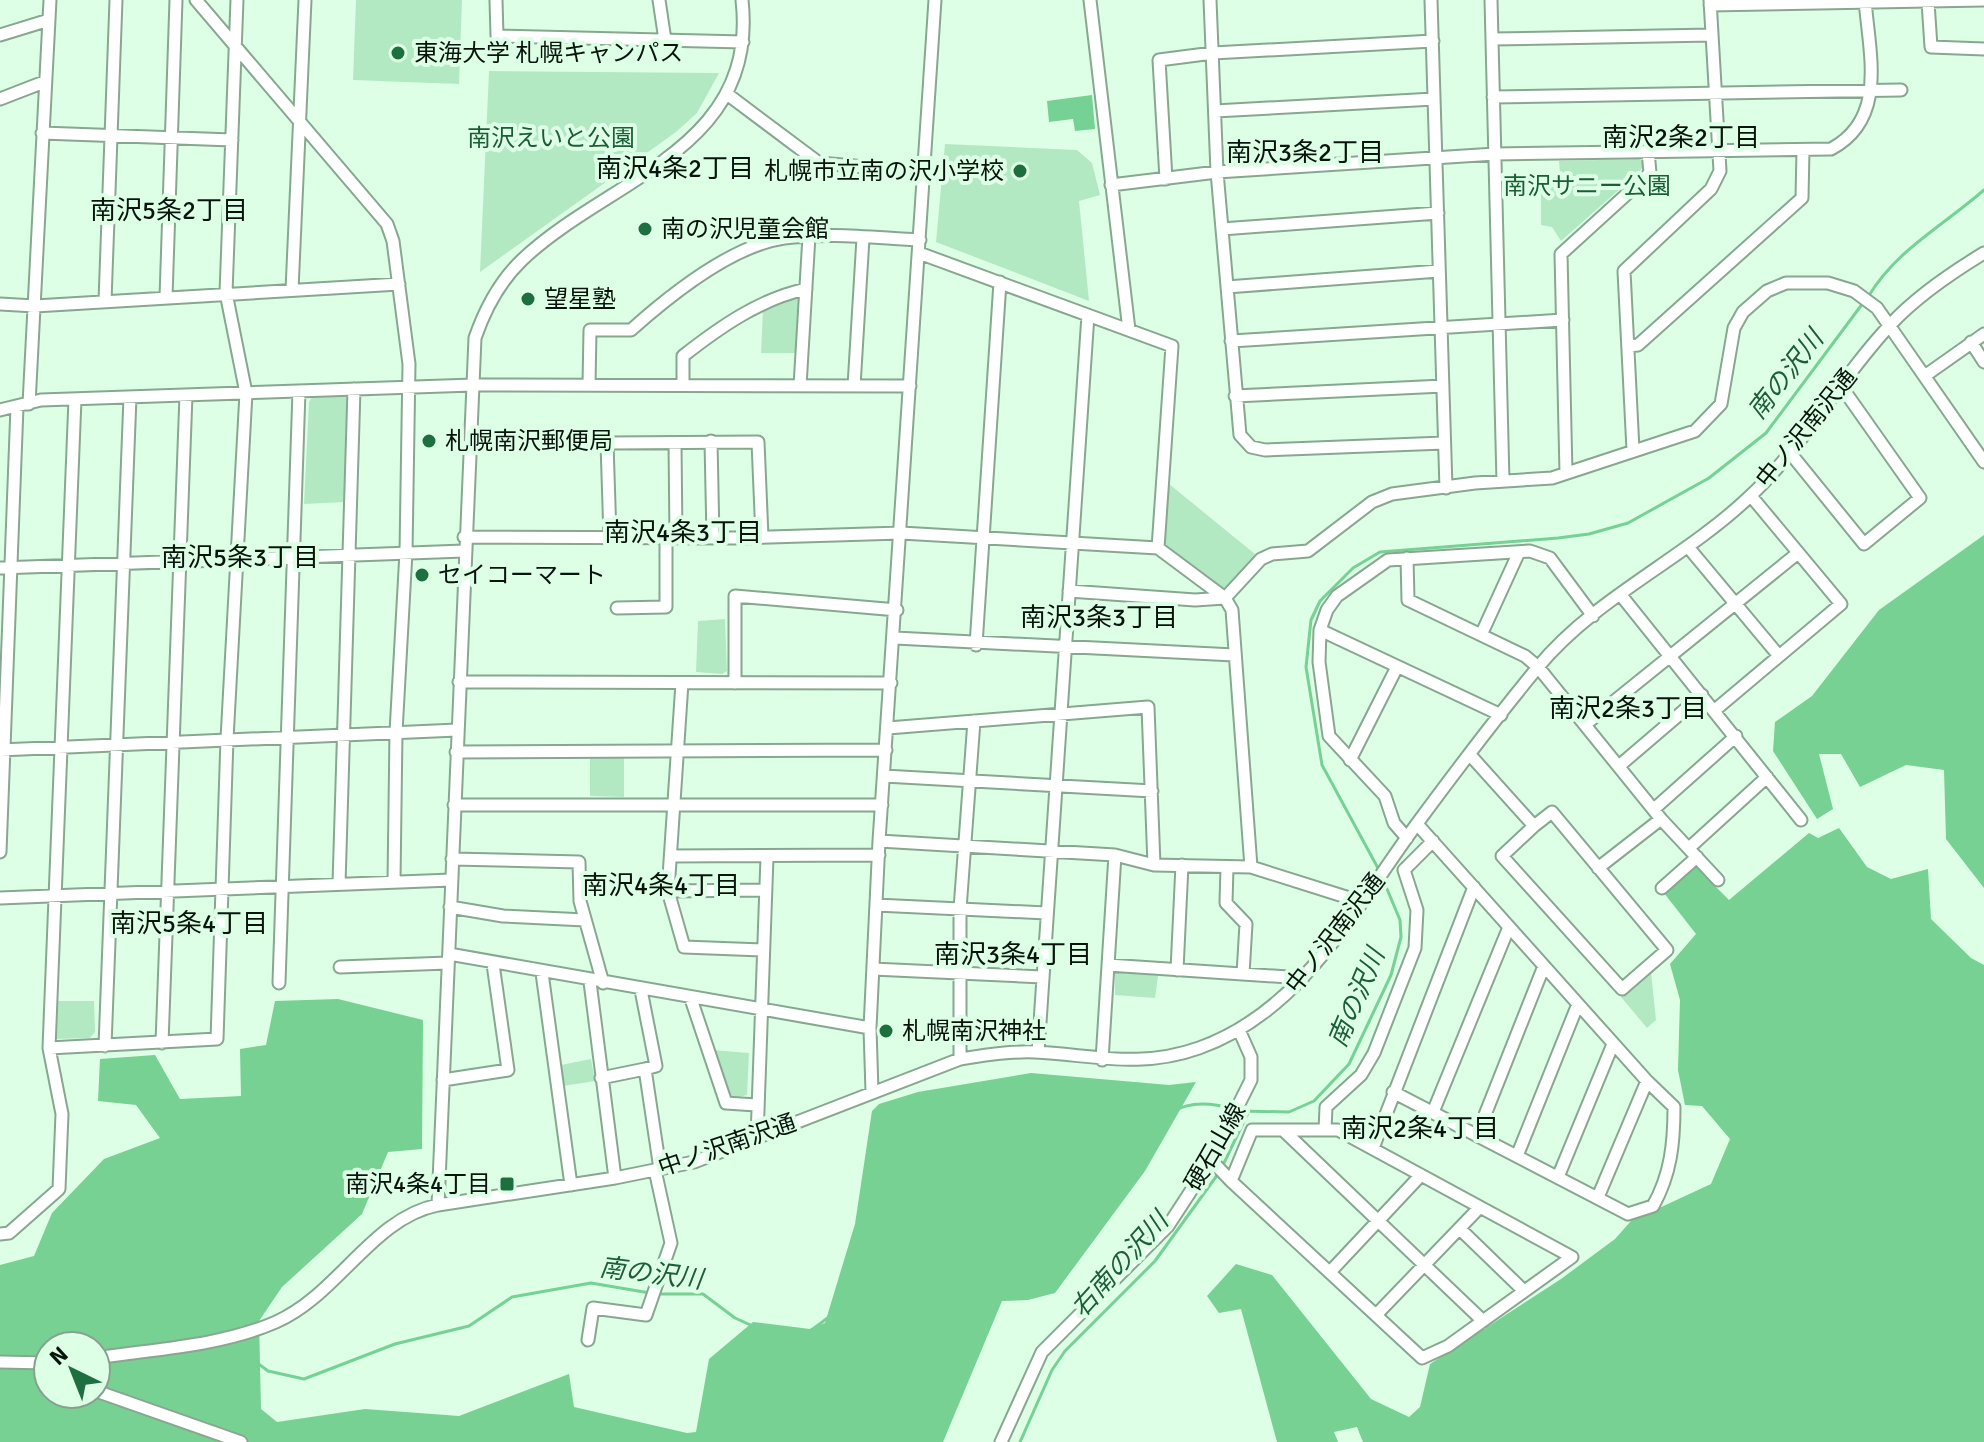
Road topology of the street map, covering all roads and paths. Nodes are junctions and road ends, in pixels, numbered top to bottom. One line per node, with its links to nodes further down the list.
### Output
1 (50, 0): 19 (street)
2 (116, 0): 40 (street)
3 (176, 0): 41 (street)
4 (196, 0): 26 (street)
5 (237, 0): 26 (street)
6 (305, 0): 38 (street)
7 (496, 0): 23 (street)
8 (659, 0): 23 (street)
9 (742, 0): 25 (street)
10 (935, 0): 48 (street)
11 (1090, 0): 51 (street)
12 (1210, 0): 28 (street)
13 (1431, 0): 24 (street)
14 (1491, 0): 22 (street)
15 (1984, 0): 17 (street)
16 (1865, 2): 17 (street); 18 (street); 30 (street)
17 (1928, 2): 27 (street)
18 (1710, 3): 21 (street)
19 (49, 20): 20 (street); 29 (street)
20 (0, 35)
21 (1712, 35): 22 (street); 32 (street)
22 (1492, 39): 34 (street)
23 (665, 40): 25 (street)
24 (1433, 41): 28 (street); 36 (street)
25 (743, 42): 33 (street)
26 (235, 45): 38 (street); 42 (street)
27 (1984, 49)
28 (1213, 53): 37 (street); 50 (street)
29 (44, 82): 35 (street); 39 (street)
30 (1872, 89): 31 (street); 32 (street); 44 (street)
31 (1901, 90)
32 (1715, 93): 34 (street); 43 (street)
33 (727, 94): 48 (street); 82 (street)
34 (1493, 97): 46 (street)
35 (0, 99)
36 (1434, 99): 37 (street); 47 (street)
37 (1215, 111): 49 (street)
38 (301, 123): 61 (street); 64 (street)
39 (42, 133): 40 (street); 69 (street)
40 (110, 137): 41 (street); 67 (street)
41 (172, 139): 42 (street); 66 (street)
42 (232, 140): 65 (street)
43 (1719, 149): 44 (street); 45 (street); 79 (street)
44 (1803, 150): 79 (street)
45 (1648, 151): 46 (street); 71 (street)
46 (1495, 154): 47 (street); 73 (street)
47 (1436, 157): 49 (street); 52 (street)
48 (925, 172): 56 (street)
49 (1217, 172): 50 (street); 53 (street)
50 (1166, 179): 51 (street)
51 (1111, 185): 75 (street)
52 (1438, 213): 53 (street); 59 (street)
53 (1222, 229): 62 (street)
54 (809, 236): 55 (street); 63 (street); 83 (street)
55 (863, 238): 56 (street); 86 (street)
56 (920, 240): 57 (street)
57 (919, 253): 60 (street); 87 (street)
58 (1984, 253): 72 (street, 中ノ沢南沢通)
59 (1439, 271): 62 (street); 74 (street)
60 (1000, 282): 70 (street); 111 (street)
61 (399, 284): 64 (street); 90 (street)
62 (1227, 287): 77 (street)
63 (806, 289): 84 (street); 85 (street)
64 (292, 290): 65 (street)
65 (226, 293): 66 (street); 93 (street)
66 (166, 297): 67 (street)
67 (105, 301): 69 (street)
68 (0, 304): 69 (street)
69 (35, 306): 98 (street)
70 (1088, 315): 75 (street); 117 (street)
71 (1563, 320): 73 (street); 106 (street)
72 (1891, 323): 81 (street); 89 (street, 中ノ沢南沢通); 103 (street)
73 (1499, 324): 74 (street); 107 (street)
74 (1441, 327): 77 (street); 88 (street)
75 (1129, 330): 119 (street)
76 (1984, 334): 78 (street)
77 (1231, 341): 95 (street)
78 (1971, 342): 80 (street); 81 (street)
79 (1628, 346): 103 (street)
80 (1984, 362)
81 (1926, 375): 105 (street)
82 (473, 385): 83 (street); 90 (street); 112 (street)
83 (589, 385): 84 (street)
84 (683, 385): 85 (street)
85 (800, 386): 86 (street)
86 (854, 386): 87 (street)
87 (910, 386): 110 (street)
88 (1443, 386): 95 (street); 102 (street)
89 (1841, 386): 104 (street, 中ノ沢南沢通); 104 (street)
90 (409, 387): 91 (street); 121 (street)
91 (354, 389): 92 (street); 124 (street)
92 (299, 391): 93 (street); 125 (street)
93 (246, 393): 94 (street); 127 (street)
94 (186, 395): 96 (street); 128 (street)
95 (1235, 396): 102 (street)
96 (130, 397): 97 (street); 129 (street)
97 (75, 399): 98 (street); 130 (street)
98 (23, 406): 99 (street); 131 (street)
99 (0, 410)
100 (711, 441): 101 (street); 114 (street); 116 (street)
101 (675, 443): 113 (street); 115 (street)
102 (1444, 443): 108 (street)
103 (1633, 450): 106 (street)
104 (1791, 454): 109 (street, 中ノ沢南沢通)
105 (1984, 462)
106 (1566, 473): 107 (street)
107 (1503, 481): 108 (street)
108 (1446, 488): 134 (street)
109 (1751, 496): 118 (street, 中ノ沢南沢通); 123 (street)
110 (901, 533): 111 (street); 114 (street); 137 (street)
111 (983, 536): 117 (street); 142 (street)
112 (464, 537): 113 (street); 120 (street)
113 (610, 537): 115 (street)
114 (762, 537): 116 (street)
115 (671, 538): 116 (street); 136 (street)
116 (713, 538)
117 (1072, 542): 119 (street); 132 (street)
118 (1688, 547): 133 (street, 中ノ沢南沢通); 135 (street)
119 (1158, 548): 134 (street)
120 (464, 551): 121 (street); 149 (street)
121 (406, 552): 124 (street); 161 (street)
122 (1519, 552): 126 (street); 138 (street); 140 (street)
123 (1798, 553): 135 (street); 146 (street)
124 (351, 554): 125 (street); 162 (street)
125 (293, 557): 127 (street); 164 (street)
126 (1407, 558): 139 (street); 140 (street)
127 (238, 559): 128 (street); 165 (street)
128 (181, 561): 129 (street); 166 (street)
129 (125, 563): 130 (street); 167 (street)
130 (69, 565): 131 (street); 168 (street)
131 (6, 568): 169 (street)
132 (1069, 591): 134 (street); 143 (street)
133 (1620, 594): 138 (street, 中ノ沢南沢通); 145 (street)
134 (1225, 598): 144 (street)
135 (1737, 603): 145 (street); 146 (street)
136 (617, 608)
137 (897, 610): 141 (street); 151 (street)
138 (1593, 616): 148 (street, 中ノ沢南沢通)
139 (1320, 630): 147 (street); 174 (street)
140 (1481, 635): 148 (street)
141 (895, 638): 142 (street); 152 (street)
142 (976, 645): 143 (street)
143 (1065, 649): 144 (street); 155 (street)
144 (1234, 655): 203 (street)
145 (1670, 656): 153 (street); 158 (street)
146 (1779, 656): 154 (street)
147 (1397, 667): 156 (street); 174 (street)
148 (1538, 667): 156 (street, 中ノ沢南沢通); 158 (street)
149 (459, 682): 150 (street); 160 (street)
150 (682, 683): 151 (street); 170 (street)
151 (735, 683): 152 (street)
152 (891, 683): 159 (street)
153 (1702, 695): 154 (street); 175 (street)
154 (1715, 710): 163 (street)
155 (1059, 715): 157 (street); 179 (street); 180 (street)
156 (1501, 715): 173 (street, 中ノ沢南沢通)
157 (974, 721): 159 (street); 178 (street)
158 (1586, 724): 175 (street)
159 (888, 728): 171 (street)
160 (457, 730): 161 (street); 172 (street)
161 (396, 732): 162 (street); 207 (street)
162 (342, 735): 164 (street); 208 (street)
163 (1736, 736): 177 (street); 184 (street)
164 (286, 737): 165 (street); 211 (street)
165 (227, 739): 166 (street); 214 (street)
166 (171, 743): 167 (street); 215 (street)
167 (115, 744): 168 (street); 216 (street)
168 (60, 748): 169 (street); 217 (street)
169 (1, 750): 193 (street)
170 (678, 750): 171 (street); 172 (street); 182 (street)
171 (886, 750): 176 (street)
172 (456, 752): 181 (street)
173 (1471, 756): 186 (street, 中ノ沢南沢通); 187 (street)
174 (1350, 760): 190 (street)
175 (1619, 766): 184 (street)
176 (884, 776): 178 (street); 183 (street)
177 (1767, 777): 185 (street); 194 (street)
178 (969, 782): 179 (street); 191 (street)
179 (1055, 788): 180 (street); 192 (street)
180 (1152, 791): 200 (street)
181 (454, 805): 182 (street); 199 (street)
182 (674, 805): 183 (street); 197 (street)
183 (882, 805): 188 (street)
184 (1657, 814): 194 (street); 204 (street)
185 (1801, 820)
186 (1417, 824): 189 (street); 190 (street, 中ノ沢南沢通)
187 (1534, 826): 204 (street); 204 (street)
188 (879, 841): 191 (street); 195 (street)
189 (1433, 841): 209 (street); 264 (street)
190 (1403, 843): 219 (street, 中ノ沢南沢通)
191 (965, 844): 192 (street); 222 (street)
192 (1050, 851): 196 (street); 223 (street)
193 (0, 852)
194 (1693, 853): 206 (street); 210 (street)
195 (879, 855): 198 (street); 220 (street)
196 (1115, 855): 200 (street); 229 (street)
197 (671, 856): 198 (street); 213 (street)
198 (767, 857): 212 (street)
199 (452, 859): 205 (street); 224 (street)
200 (1154, 865): 201 (street)
201 (1182, 865): 202 (street); 233 (street)
202 (1227, 867): 203 (street); 236 (street)
203 (1251, 867): 219 (street)
204 (1598, 868)
205 (451, 880): 207 (street); 221 (street)
206 (1718, 880)
207 (394, 881): 208 (street)
208 (339, 884): 211 (street)
209 (1474, 887): 225 (street); 260 (street)
210 (1662, 888)
211 (283, 889): 214 (street); 240 (street)
212 (766, 890): 213 (street); 226 (street)
213 (668, 891): 226 (street)
214 (222, 892): 215 (street); 248 (street)
215 (167, 893): 216 (street); 248 (street)
216 (111, 894): 217 (street); 250 (street)
217 (57, 896): 218 (street); 251 (street)
218 (0, 898)
219 (1362, 902): 238 (street, 中ノ沢南沢通)
220 (876, 905): 222 (street); 232 (street)
221 (450, 907): 224 (street); 227 (street)
222 (960, 909): 223 (street); 235 (street)
223 (1046, 913): 237 (street)
224 (585, 920): 241 (street)
225 (1509, 927): 230 (street); 262 (street)
226 (762, 950): 245 (street)
227 (448, 959): 228 (street); 231 (street); 257 (street)
228 (493, 964): 234 (street); 257 (street)
229 (1108, 965): 233 (street); 254 (street)
230 (1544, 966): 244 (street); 265 (street)
231 (340, 967)
232 (873, 969): 235 (street); 246 (street)
233 (1177, 970): 236 (street)
234 (542, 973): 239 (street); 275 (street)
235 (959, 973): 237 (street); 253 (street)
236 (1243, 974): 238 (street)
237 (1042, 977): 252 (street)
238 (1303, 978): 247 (street, 中ノ沢南沢通)
239 (590, 982): 241 (street); 256 (street)
240 (279, 983)
241 (603, 983): 242 (street)
242 (641, 990): 243 (street); 255 (street)
243 (691, 999): 245 (street); 261 (street)
244 (1578, 1004): 249 (street); 268 (street)
245 (759, 1010): 246 (street); 261 (street)
246 (870, 1028): 259 (street)
247 (1239, 1030): 254 (street, 中ノ沢南沢通); 269 (street, 硬石山線)
248 (162, 1043): 250 (street)
249 (1613, 1044): 258 (street); 272 (street)
250 (105, 1046): 251 (street)
251 (49, 1048): 281 (street)
252 (1038, 1052): 253 (street, 中ノ沢南沢通); 254 (street, 中ノ沢南沢通)
253 (960, 1059): 259 (street, 中ノ沢南沢通)
254 (1102, 1060)
255 (645, 1069): 256 (street); 270 (street)
256 (601, 1078): 273 (street)
257 (443, 1080): 277 (street)
258 (1647, 1081): 276 (street); 276 (street)
259 (872, 1092): 266 (street, 中ノ沢南沢通)
260 (1393, 1092): 262 (street); 267 (street)
261 (756, 1105): 266 (street)
262 (1433, 1112): 265 (street)
263 (1283, 1130): 264 (street); 274 (street); 279 (street)
264 (1325, 1130): 267 (street)
265 (1477, 1135): 268 (street)
266 (757, 1138): 270 (street, 中ノ沢南沢通)
267 (1373, 1148): 271 (street)
268 (1517, 1156): 272 (street)
269 (1211, 1160): 274 (street); 293 (street, 硬石山線)
270 (658, 1170): 273 (street, 中ノ沢南沢通); 287 (street)
271 (1421, 1175): 278 (street); 279 (street)
272 (1558, 1177): 276 (street)
273 (615, 1178): 275 (street, 中ノ沢南沢通)
274 (1231, 1181): 283 (street)
275 (571, 1185): 277 (street, 中ノ沢南沢通)
276 (1598, 1197)
277 (438, 1205): 288 (street, 中ノ沢南沢通)
278 (1480, 1207): 280 (street); 284 (street)
279 (1378, 1222): 282 (street); 283 (street)
280 (1460, 1229): 282 (street); 284 (street)
281 (0, 1234)
282 (1425, 1265): 285 (street); 286 (street)
283 (1330, 1272): 285 (street)
284 (1524, 1291): 286 (street)
285 (1376, 1315): 286 (street)
286 (1483, 1321)
287 (588, 1340)
288 (112, 1356)
289 (0, 1362): 290 (street)
290 (32, 1363)
291 (112, 1397): 292 (street)
292 (241, 1442)
293 (1001, 1442)

